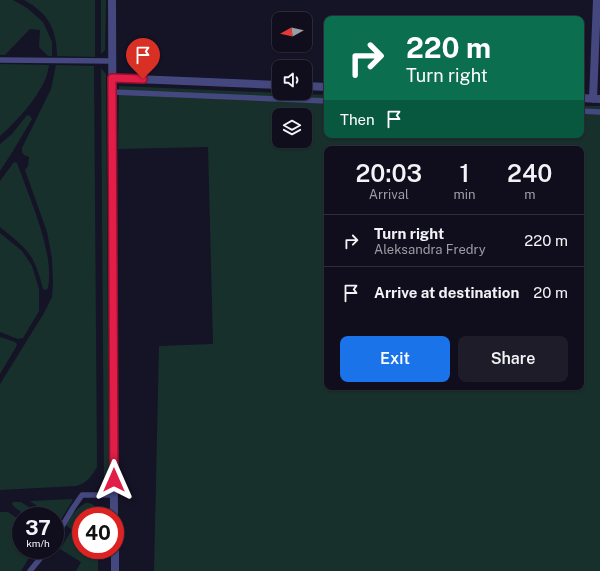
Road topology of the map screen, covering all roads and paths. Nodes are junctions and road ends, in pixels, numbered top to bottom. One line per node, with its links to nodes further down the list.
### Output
1 (112, 0): 4 (street)
2 (597, 0): 11 (street)
3 (0, 60): 4 (lane)
4 (112, 61): 5 (street)
5 (112, 78): 6 (street); 9 (street)
6 (272, 85)
7 (312, 86): 8 (street)
8 (324, 87)
9 (112, 92): 12 (lane); 15 (street)
10 (584, 98): 11 (street)
11 (596, 99)
12 (324, 100)
13 (584, 111): 14 (lane)
14 (600, 112)
15 (114, 495): 16 (street); 17 (lane)
16 (114, 507)
17 (64, 523)
18 (40, 559): 20 (lane)
19 (114, 559): 21 (street)
20 (30, 571)
21 (115, 571)

